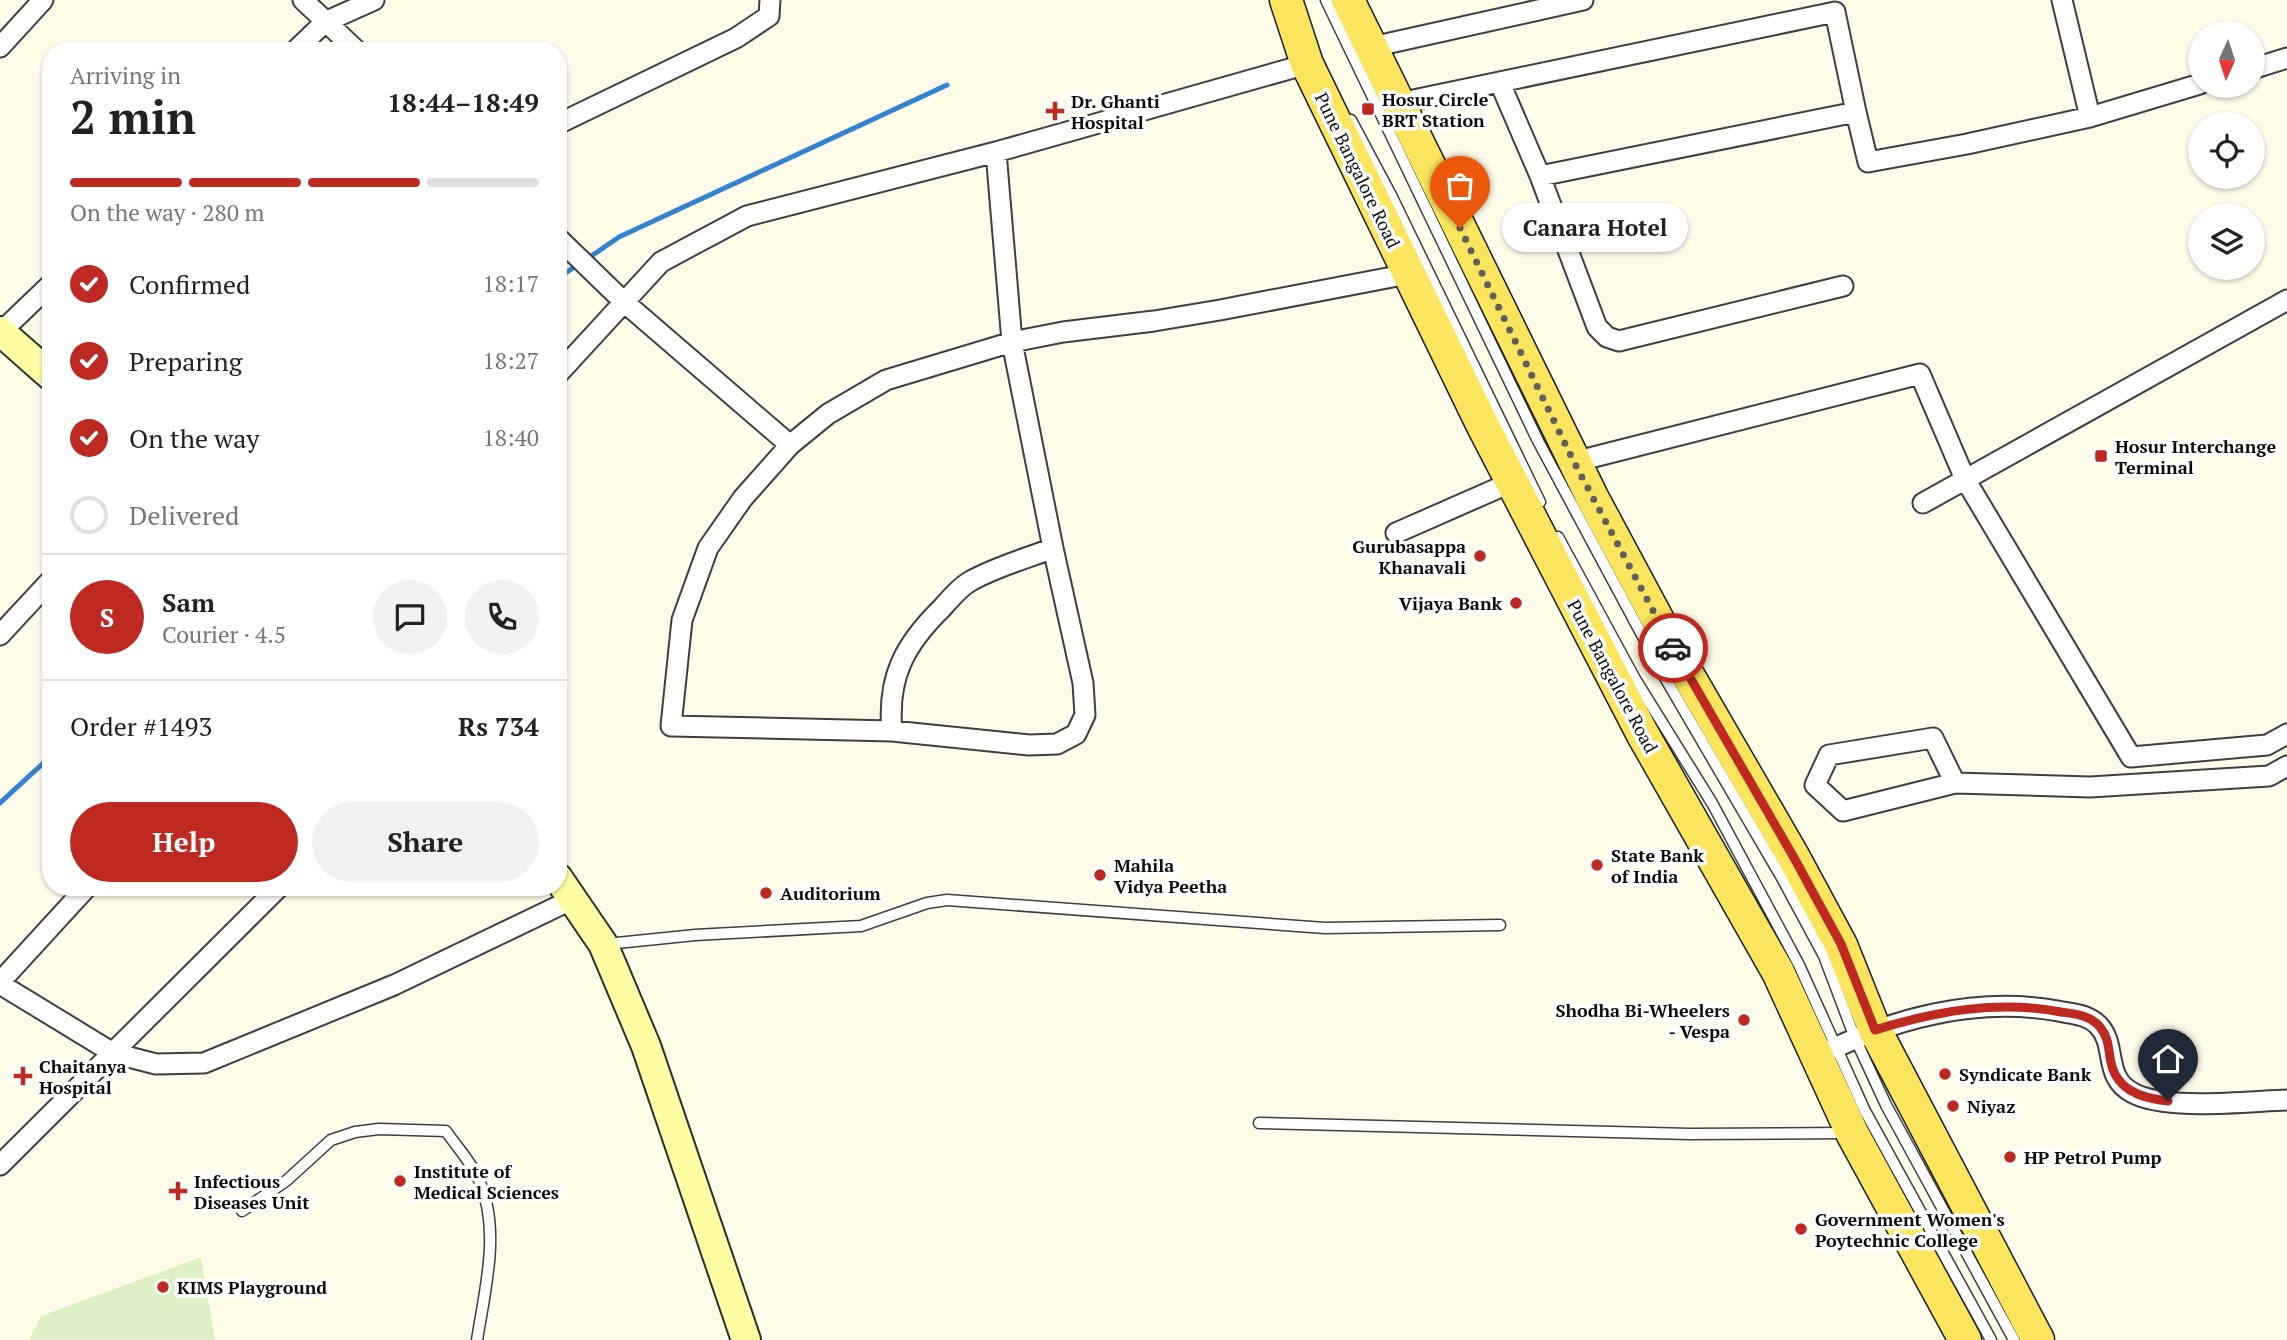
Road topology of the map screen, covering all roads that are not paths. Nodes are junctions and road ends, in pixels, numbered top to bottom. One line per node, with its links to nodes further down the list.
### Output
1 (43, 0): 13 (street)
2 (303, 0): 10 (street)
3 (374, 0): 10 (street)
4 (770, 0): 24 (street)
5 (1286, 0): 16 (main road, Pune Bangalore Road)
6 (1326, 0): 59 (lane)
7 (1348, 0): 14 (main road)
8 (1583, 0): 14 (street)
9 (2062, 0): 23 (street)
10 (325, 22): 11 (street); 12 (street)
11 (304, 42)
12 (347, 42)
13 (0, 47)
14 (1372, 47): 20 (main road)
15 (2287, 58): 17 (street)
16 (1307, 64): 25 (street); 28 (main road, Pune Bangalore Road)
17 (2265, 65)
18 (1500, 83): 20 (street); 22 (street); 26 (street)
19 (2188, 88): 23 (street)
20 (1399, 103): 38 (main road)
21 (1346, 110): 42 (lane)
22 (1856, 112): 23 (street); 26 (street)
23 (2090, 117)
24 (567, 120)
25 (996, 152): 32 (street); 34 (street)
26 (1540, 176): 29 (street)
27 (567, 246): 32 (street)
28 (1408, 274): 34 (street); 40 (main road, Pune Bangalore Road)
29 (1843, 286)
30 (42, 292): 33 (street)
31 (2287, 300): 39 (street)
32 (624, 302): 35 (street); 37 (street)
33 (0, 332): 36 (street)
34 (1012, 342): 37 (street); 45 (street)
35 (567, 364)
36 (42, 368)
37 (790, 446): 48 (street)
38 (1574, 462): 39 (street); 59 (main road)
39 (1965, 479): 41 (street); 49 (street)
40 (1512, 482): 44 (street); 60 (main road, Pune Bangalore Road)
41 (1923, 503)
42 (1547, 517)
43 (1553, 528): 60 (lane)
44 (1396, 533)
45 (1053, 548): 48 (street); 48 (street)
46 (42, 590): 47 (street)
47 (0, 635)
48 (892, 731)
49 (2287, 734)
50 (2287, 766): 51 (street)
51 (1955, 783): 51 (street)
52 (567, 892): 57 (street)
53 (79, 896): 58 (street)
54 (270, 896): 61 (street)
55 (553, 896): 61 (street)
56 (1500, 925): 57 (lane)
57 (603, 944): 68 (street)
58 (0, 983): 61 (street)
59 (1865, 1034): 60 (street); 62 (street); 71 (lane); 72 (main road)
60 (1826, 1052): 64 (main road, Pune Bangalore Road); 70 (lane)
61 (113, 1053): 65 (street)
62 (2287, 1100)
63 (1259, 1123): 64 (lane)
64 (1852, 1133): 69 (main road, Pune Bangalore Road)
65 (0, 1165)
66 (242, 1212): 67 (lane)
67 (477, 1340)
68 (746, 1340)
69 (1965, 1340)
70 (1991, 1340)
71 (2014, 1340)
72 (2038, 1340)

